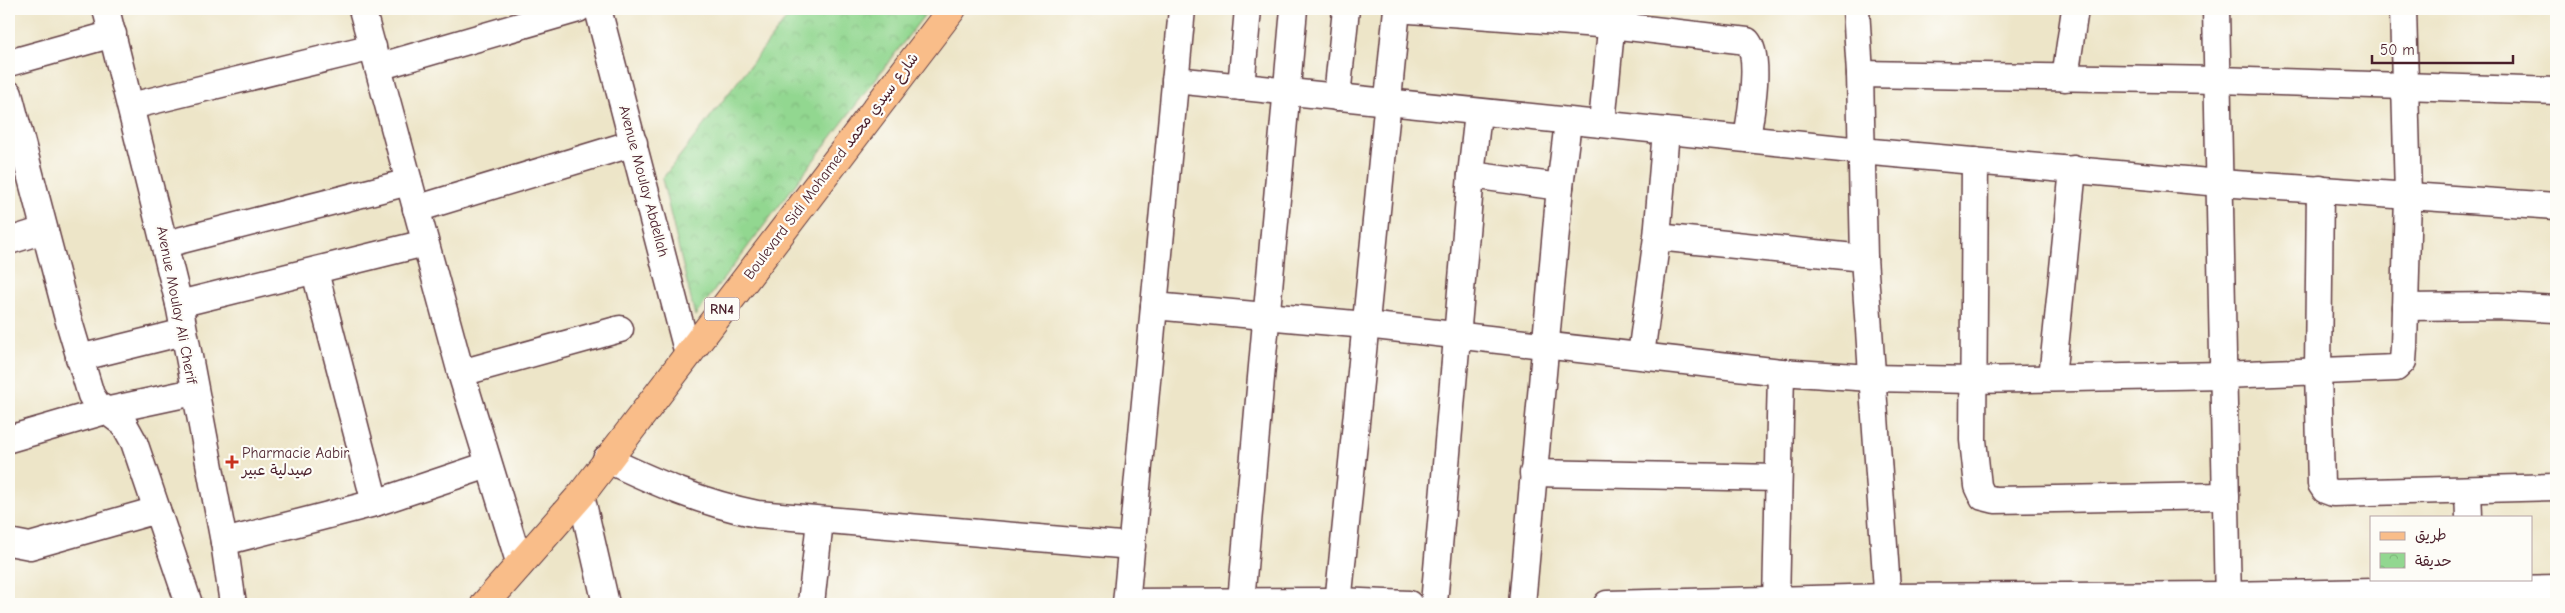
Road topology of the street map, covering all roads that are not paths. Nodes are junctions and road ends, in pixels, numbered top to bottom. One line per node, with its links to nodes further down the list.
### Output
1 (106, 9): 16 (street, Avenue Moulay Ali Cherif)
2 (362, 9): 17 (street)
3 (578, 9): 17 (street)
4 (598, 9): 36 (street, Avenue Moulay Abdellah)
5 (952, 9): 65 (main road, Boulevard Sidi Mohamed شارع سيدي محمد / RN4)
6 (1182, 9): 21 (street)
7 (1248, 9): 23 (street)
8 (1294, 9): 25 (street)
9 (1346, 9): 28 (street)
10 (1397, 9): 15 (street); 29 (street)
11 (1856, 9): 19 (street)
12 (2075, 9): 20 (street)
13 (2216, 9): 22 (street)
14 (2403, 9): 24 (street)
15 (1612, 17): 33 (street); 35 (street)
16 (113, 34): 18 (street); 30 (street, Avenue Moulay Ali Cherif)
17 (375, 57): 30 (street); 41 (street)
18 (9, 63)
19 (1860, 74): 20 (street); 37 (street)
20 (2065, 78): 22 (street)
21 (1175, 80): 23 (street); 56 (street)
22 (2219, 80): 24 (street); 42 (street)
23 (1241, 87): 25 (street)
24 (2406, 87): 26 (street); 45 (street)
25 (1287, 91): 28 (street); 59 (street)
26 (2556, 91)
27 (9, 94): 48 (street)
28 (1337, 97): 29 (street)
29 (1387, 102): 31 (street); 60 (street)
30 (131, 106): 52 (street, Avenue Moulay Ali Cherif)
31 (1478, 113): 32 (street); 40 (street)
32 (1568, 122): 33 (street); 43 (street)
33 (1602, 123): 34 (street)
34 (1666, 131): 35 (street); 49 (street)
35 (1747, 139): 37 (street)
36 (634, 143): 47 (street); 65 (street, Avenue Moulay Abdellah)
37 (1861, 151): 38 (street); 53 (street)
38 (1975, 161): 39 (street); 74 (street)
39 (2073, 169): 42 (street); 73 (street)
40 (1471, 175): 43 (street); 63 (street)
41 (409, 182): 47 (street); 52 (street)
42 (2220, 183): 44 (street); 71 (street)
43 (1560, 187): 64 (street)
44 (2320, 189): 45 (street); 68 (street)
45 (2408, 195): 46 (street); 57 (street)
46 (2556, 206)
47 (416, 209): 51 (street)
48 (44, 230): 50 (street); 67 (street)
49 (1657, 237): 53 (street); 66 (street)
50 (9, 242)
51 (425, 243): 54 (street); 70 (street)
52 (166, 244): 55 (street, Avenue Moulay Ali Cherif)
53 (1864, 258): 72 (street)
54 (315, 272): 55 (street); 86 (street)
55 (179, 304): 62 (street, Avenue Moulay Ali Cherif)
56 (1154, 306): 59 (street); 92 (street)
57 (2405, 307): 58 (street); 68 (street)
58 (2556, 308)
59 (1268, 315): 60 (street); 99 (street)
60 (1366, 326): 63 (street); 103 (street)
61 (620, 329): 70 (street)
62 (184, 332): 67 (street); 75 (street, Avenue Moulay Ali Cherif)
63 (1459, 335): 64 (street); 111 (street)
64 (1545, 346): 66 (street); 80 (street)
65 (688, 354): 78 (main road, Boulevard Sidi Mohamed شارع سيدي محمد / RN4)
66 (1641, 356): 69 (street)
67 (79, 358): 76 (street)
68 (2318, 371): 71 (street); 83 (street)
69 (1781, 372): 72 (street); 81 (street)
70 (460, 373): 79 (street)
71 (2223, 375): 73 (street); 85 (street)
72 (1871, 378): 74 (street); 100 (street)
73 (2052, 378): 74 (street)
74 (1973, 380): 85 (street)
75 (194, 392): 76 (street); 91 (street, Avenue Moulay Ali Cherif)
76 (105, 411): 77 (street); 87 (street)
77 (9, 439)
78 (606, 460): 84 (main road, Boulevard Sidi Mohamed شارع سيدي محمد / RN4); 89 (street)
79 (488, 465): 86 (street); 93 (street)
80 (1533, 473): 81 (street); 112 (street)
81 (1778, 478): 104 (street)
82 (2556, 487): 83 (street)
83 (2468, 490): 88 (street)
84 (580, 495): 93 (main road, Boulevard Sidi Mohamed شارع سيدي محمد / RN4); 108 (street)
85 (2226, 496): 98 (street)
86 (375, 503): 91 (street)
87 (157, 510): 90 (street); 105 (street)
88 (2469, 516)
89 (820, 520): 92 (street); 109 (street)
90 (9, 542)
91 (224, 542): 106 (street, Avenue Moulay Ali Cherif)
92 (1132, 546): 102 (street)
93 (520, 565): 107 (main road, Boulevard Sidi Mohamed شارع سيدي محمد / RN4)
94 (2556, 588): 95 (street)
95 (2472, 591): 96 (street)
96 (2351, 598): 98 (street)
97 (2104, 600): 98 (street); 101 (street)
98 (2228, 600)
99 (1241, 601): 102 (street); 103 (street)
100 (1888, 601): 101 (street); 104 (street)
101 (1985, 601)
102 (1126, 603)
103 (1338, 603): 110 (street)
104 (1776, 603): 113 (street)
105 (187, 604)
106 (233, 604)
107 (485, 604)
108 (606, 604)
109 (811, 604)
110 (1409, 604)
111 (1434, 604)
112 (1522, 604)
113 (1607, 604)

